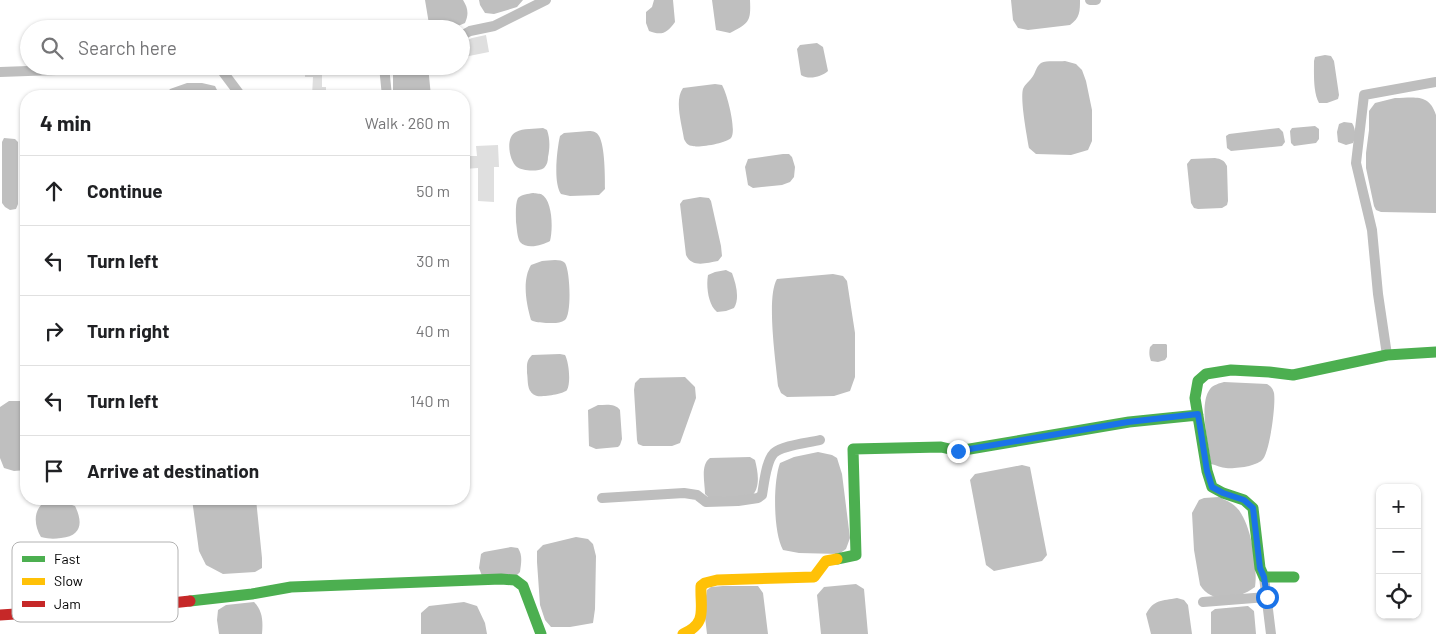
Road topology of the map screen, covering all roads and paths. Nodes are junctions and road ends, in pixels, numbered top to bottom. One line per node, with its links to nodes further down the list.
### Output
1 (1090, 0): 2 (street)
2 (1096, 0)
3 (540, 2): 4 (street)
4 (470, 32)
5 (20, 71): 6 (street)
6 (0, 72)
7 (225, 75): 10 (street)
8 (385, 75): 11 (street)
9 (1436, 82): 13 (street)
10 (236, 90)
11 (386, 90)
12 (1436, 352): 13 (street)
13 (1386, 355): 14 (street)
14 (1198, 414): 17 (street); 23 (street)
15 (820, 440): 16 (street)
16 (602, 498)
17 (1264, 577): 18 (street); 19 (street)
18 (1294, 578)
19 (1267, 597): 21 (street); 24 (street)
20 (178, 602): 22 (street)
21 (1203, 602)
22 (541, 634)
23 (683, 634)
24 (1271, 634)

